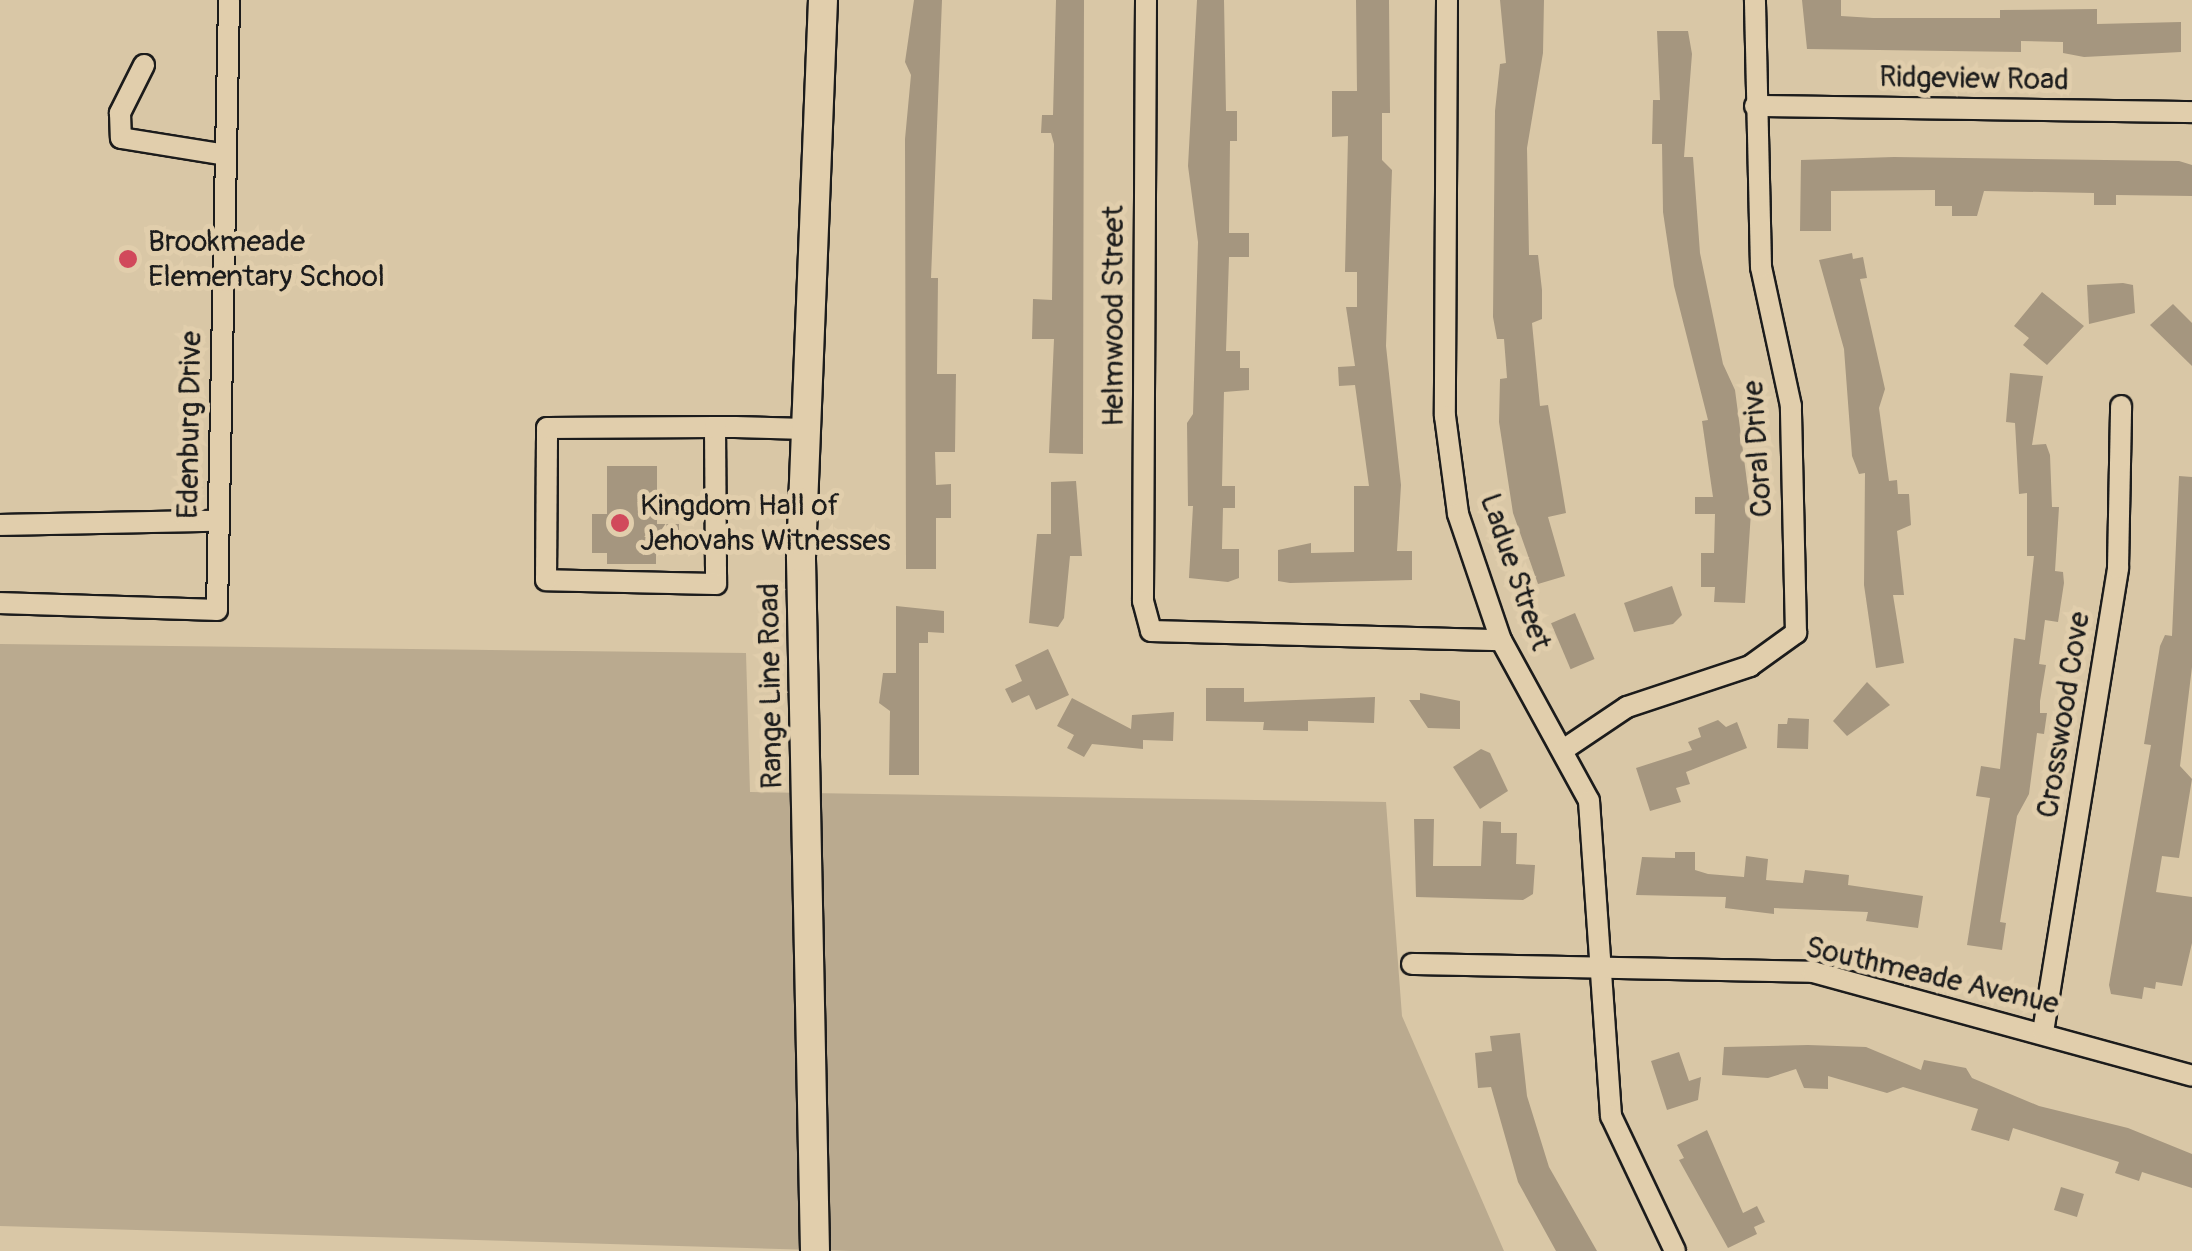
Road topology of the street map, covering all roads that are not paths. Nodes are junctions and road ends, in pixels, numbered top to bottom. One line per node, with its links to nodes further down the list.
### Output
1 (229, 0): 9 (street, Edenburg Drive)
2 (823, 0): 12 (main road, Range Line Road)
3 (1146, 0): 16 (street, Helmwood Street)
4 (1448, 0): 16 (street, Ladue Street)
5 (1755, 0): 7 (street, Coral Drive)
6 (144, 65): 9 (street)
7 (1755, 106): 8 (street, Ridgeview Road); 17 (street, Coral Drive)
8 (2192, 112)
9 (226, 155): 13 (street, Edenburg Drive)
10 (2120, 406): 20 (street, Crosswood Cove)
11 (715, 427): 11 (street); 12 (street)
12 (806, 429): 22 (main road, Range Line Road)
13 (218, 521): 14 (street); 15 (street, Edenburg Drive)
14 (0, 525)
15 (0, 603)
16 (1501, 640): 17 (street, Ladue Street)
17 (1563, 750): 19 (street, Ladue Street)
18 (1412, 964): 19 (street, Southmeade Avenue)
19 (1602, 970): 20 (street, Southmeade Avenue); 23 (street, Ladue Street)
20 (2043, 1032): 21 (street, Southmeade Avenue)
21 (2192, 1076)
22 (815, 1251)
23 (1675, 1251)

